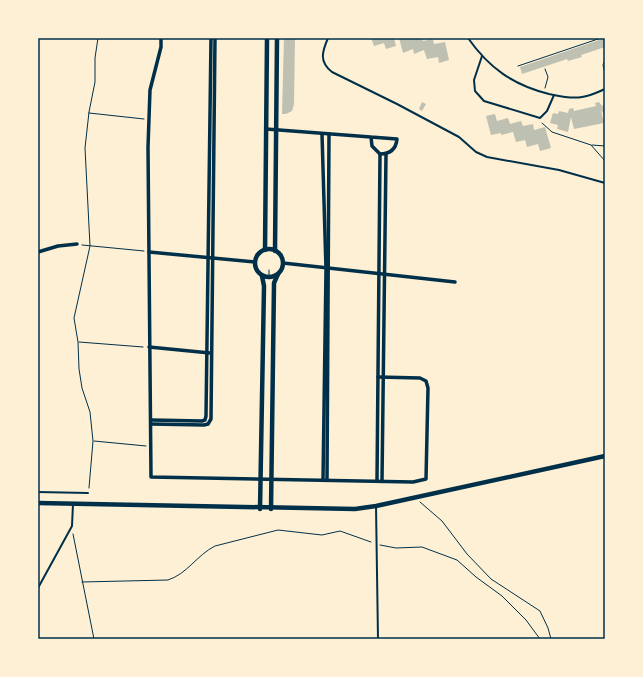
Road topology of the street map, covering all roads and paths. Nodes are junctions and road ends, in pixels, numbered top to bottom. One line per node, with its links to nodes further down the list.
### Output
1 (98, 38): 20 (path)
2 (161, 38): 22 (street)
3 (211, 38): 40 (street)
4 (215, 38): 40 (street)
5 (267, 38): 23 (street)
6 (277, 38): 24 (street)
7 (328, 38): 33 (lane)
8 (468, 38): 12 (lane)
9 (601, 38): 14 (path)
10 (604, 47): 11 (path)
11 (605, 50)
12 (482, 56): 18 (lane); 21 (lane)
13 (605, 60): 16 (path)
14 (518, 66)
15 (545, 69): 18 (path)
16 (605, 74)
17 (605, 89): 19 (lane)
18 (544, 93): 19 (lane)
19 (554, 95): 21 (lane)
20 (89, 112): 22 (path); 35 (path)
21 (540, 118): 28 (path)
22 (148, 119): 39 (street)
23 (266, 129): 24 (street); 36 (street)
24 (276, 130): 25 (street); 37 (street)
25 (322, 134): 26 (street); 43 (street)
26 (329, 134): 27 (street); 43 (street)
27 (371, 137): 30 (street); 31 (street)
28 (591, 145): 29 (path); 32 (path)
29 (605, 146)
30 (380, 154): 31 (street); 46 (street)
31 (386, 154): 47 (street)
32 (605, 161)
33 (605, 183)
34 (77, 244): 35 (path); 38 (street)
35 (90, 246): 39 (path); 51 (path)
36 (265, 250): 37 (street); 41 (street)
37 (275, 251): 42 (street)
38 (38, 252)
39 (149, 252): 40 (street); 52 (street)
40 (210, 258): 41 (street); 53 (street)
41 (255, 262): 48 (street)
42 (284, 263): 43 (street); 45 (street)
43 (327, 269): 46 (street); 62 (street)
44 (269, 270): 49 (path)
45 (278, 274): 49 (street); 61 (street)
46 (379, 274): 47 (street); 54 (street)
47 (385, 275): 50 (street); 55 (street)
48 (262, 276): 49 (street); 60 (street)
49 (269, 277)
50 (455, 282)
51 (78, 342): 52 (path); 57 (path)
52 (149, 347): 53 (street); 56 (street)
53 (210, 353): 56 (street)
54 (378, 377): 55 (street); 63 (street)
55 (384, 377): 64 (street); 64 (street)
56 (151, 422): 58 (street)
57 (93, 441): 58 (path); 66 (path)
58 (151, 446): 60 (street)
59 (605, 456): 67 (street)
60 (260, 479): 61 (street); 71 (street)
61 (271, 479): 62 (street); 72 (street)
62 (325, 480): 63 (street)
63 (377, 481): 64 (street)
64 (382, 481)
65 (38, 492): 66 (lane)
66 (88, 493)
67 (417, 497): 70 (street); 80 (path)
68 (38, 503): 69 (street)
69 (73, 504): 71 (street); 73 (lane)
70 (376, 506): 72 (street); 74 (lane)
71 (260, 508): 72 (street)
72 (271, 509)
73 (72, 526): 75 (path); 76 (lane)
74 (376, 544): 75 (path); 78 (lane); 79 (path)
75 (82, 582): 77 (path)
76 (38, 588)
77 (94, 639)
78 (378, 639)
79 (540, 639)
80 (551, 639)

